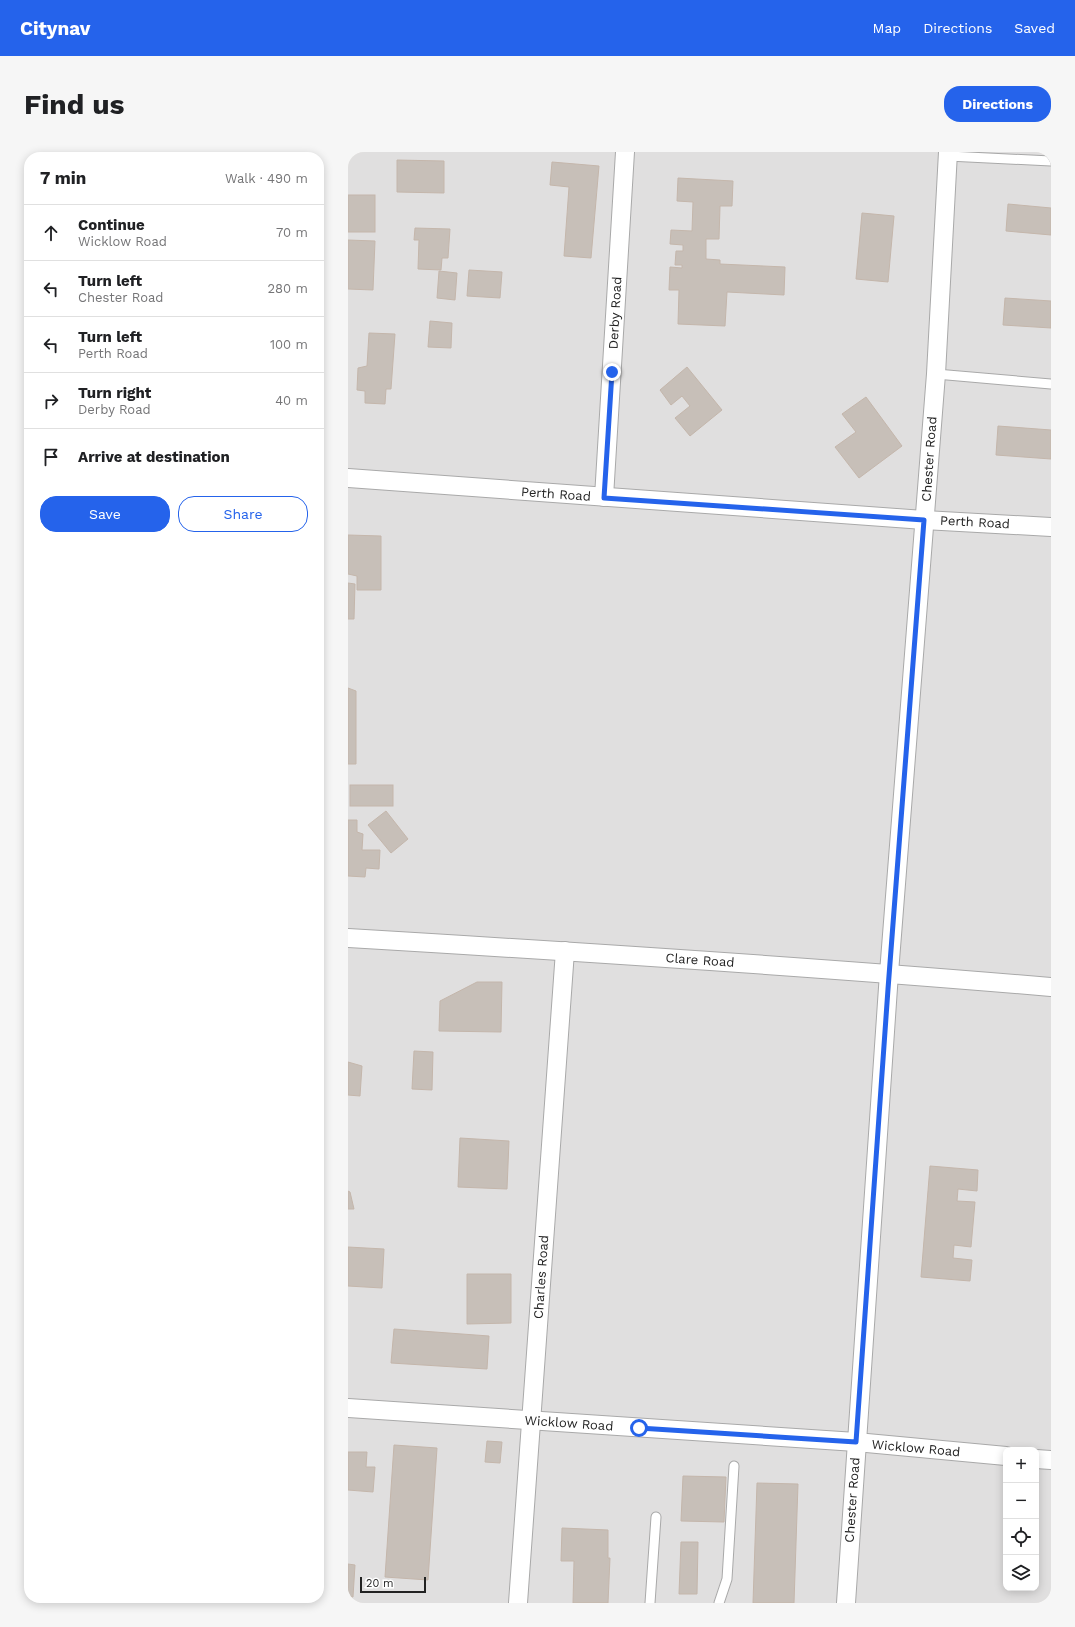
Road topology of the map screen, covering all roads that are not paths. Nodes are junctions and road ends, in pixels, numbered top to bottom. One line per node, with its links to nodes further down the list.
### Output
1 (625, 152): 7 (street, Derby Road)
2 (948, 154): 3 (lane); 4 (street, Chester Road)
3 (1051, 161)
4 (936, 374): 5 (lane); 8 (street, Chester Road)
5 (1051, 384)
6 (348, 478): 7 (street, Perth Road)
7 (604, 498): 8 (street, Perth Road)
8 (924, 520): 9 (street, Perth Road); 12 (street, Chester Road)
9 (1051, 527)
10 (348, 938): 11 (street, Clare Road)
11 (565, 951): 12 (street, Clare Road); 15 (street, Charles Road)
12 (889, 974): 13 (street, Clare Road); 16 (street, Chester Road)
13 (1051, 987)
14 (348, 1408): 15 (street, Wicklow Road)
15 (531, 1420): 16 (street, Wicklow Road); 22 (street, Charles Road)
16 (856, 1442): 17 (street, Wicklow Road); 25 (street, Chester Road)
17 (1003, 1456)
18 (1039, 1459): 19 (street)
19 (1051, 1460)
20 (734, 1466): 24 (lane)
21 (656, 1517): 23 (lane)
22 (518, 1603)
23 (650, 1603)
24 (719, 1603)
25 (846, 1603)

